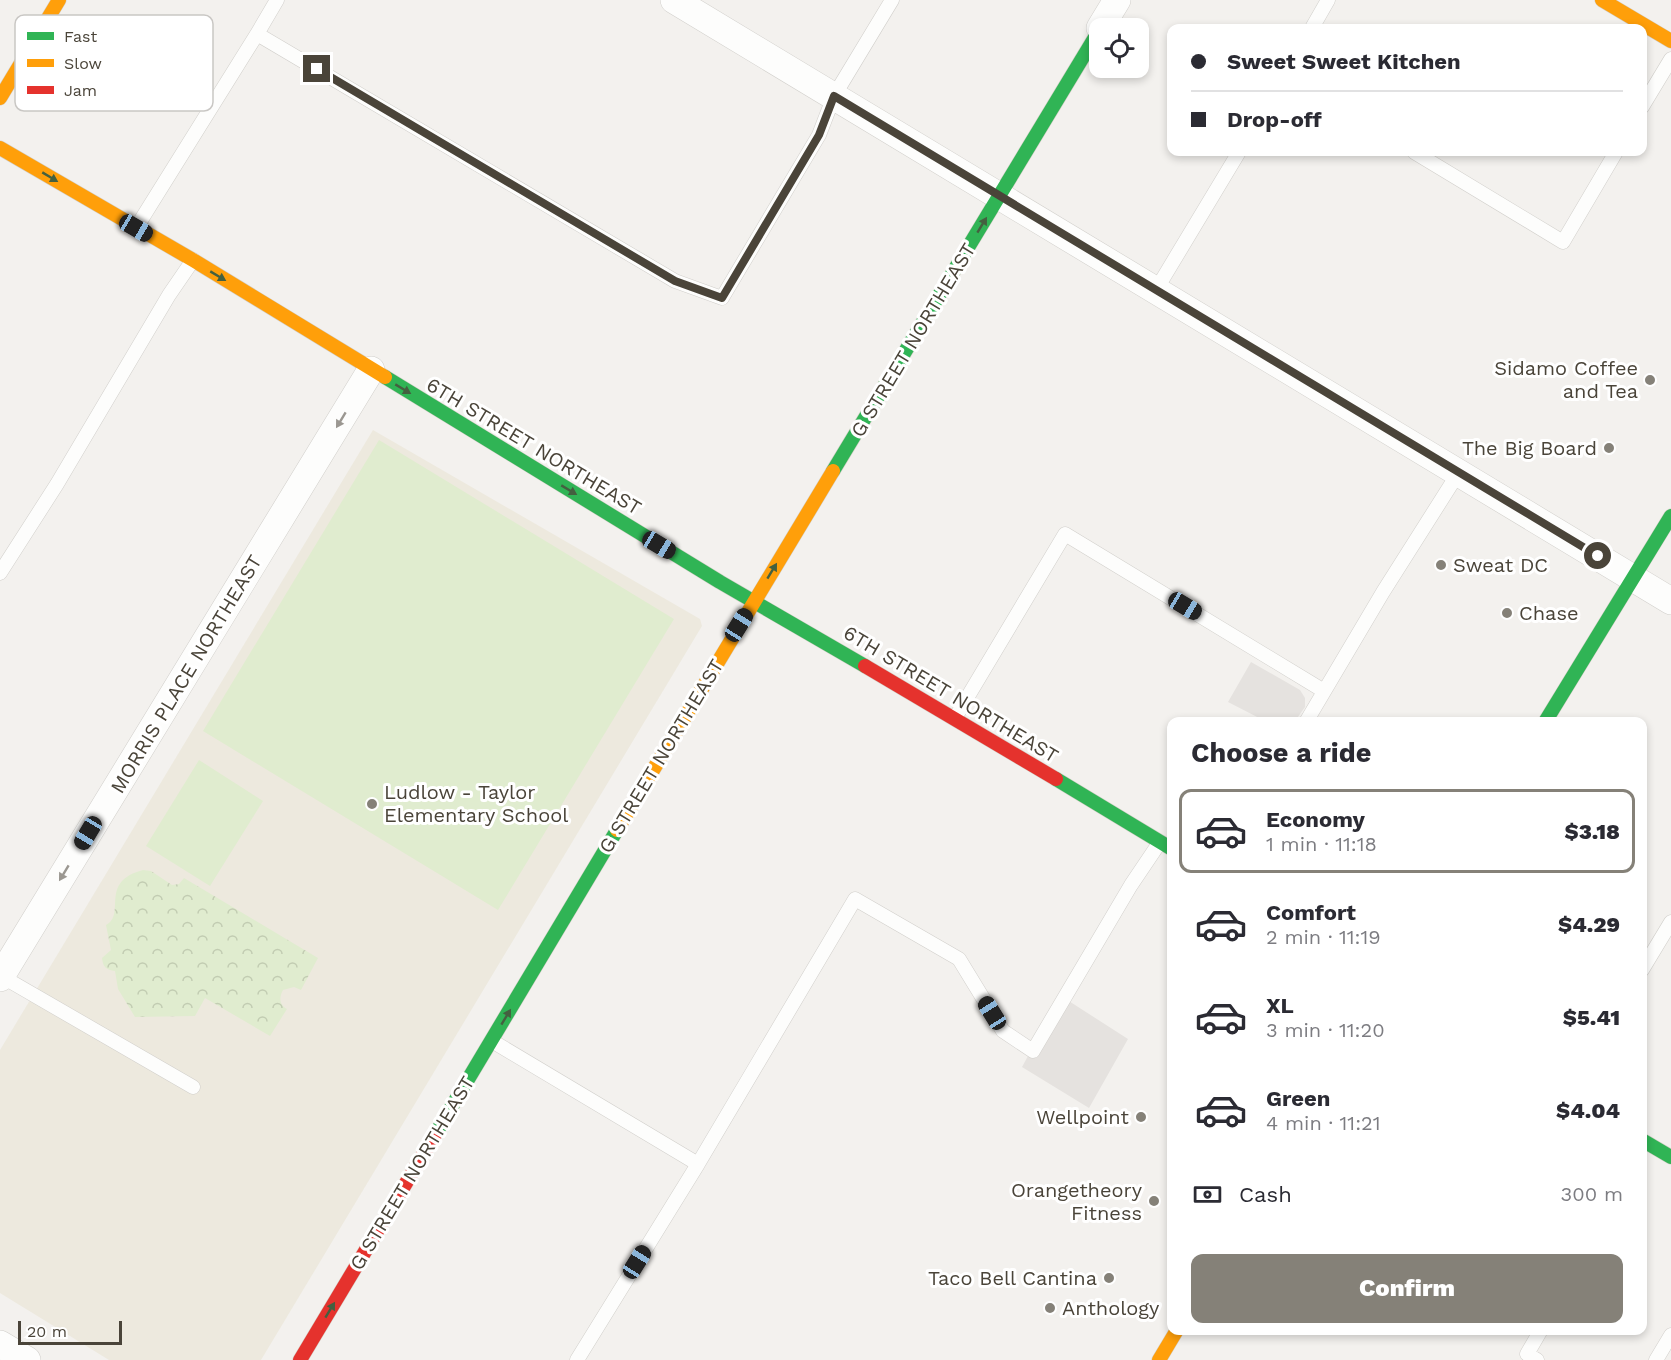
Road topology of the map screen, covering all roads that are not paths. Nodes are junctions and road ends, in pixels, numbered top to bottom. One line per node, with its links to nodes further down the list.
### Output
1 (58, 0): 8 (street)
2 (277, 0): 13 (lane)
3 (674, 0): 18 (street)
4 (892, 0): 18 (lane)
5 (1117, 0): 9 (street, G STREET NORTHEAST)
6 (1328, 0): 10 (lane)
7 (1602, 0): 11 (street)
8 (49, 15)
9 (1106, 18)
10 (1314, 24)
11 (1641, 24)
12 (1647, 27): 14 (street)
13 (257, 34): 18 (lane); 21 (lane)
14 (1671, 42)
15 (1089, 47): 27 (street, G STREET NORTHEAST)
16 (1671, 59): 20 (lane)
17 (15, 73): 19 (street)
18 (834, 96): 27 (street)
19 (0, 98)
20 (1647, 99)
21 (213, 105)
22 (209, 111): 28 (lane)
23 (0, 148): 28 (street, 6TH STREET NORTHEAST, one-way to 28)
24 (1237, 156): 30 (lane)
25 (1421, 156): 26 (lane)
26 (1614, 156)
27 (1000, 196): 30 (street); 36 (street, G STREET NORTHEAST, one-way to 27)
28 (136, 228): 29 (street, 6TH STREET NORTHEAST)
29 (193, 260): 31 (street, 6TH STREET NORTHEAST, one-way to 31); 34 (lane)
30 (1156, 290): 32 (street)
31 (371, 370): 36 (street, 6TH STREET NORTHEAST, one-way to 36); 45 (street, MORRIS PLACE NORTHEAST, one-way to 45)
32 (1459, 472): 35 (street); 38 (lane)
33 (1671, 516): 35 (street)
34 (0, 573)
35 (1632, 577): 37 (street); 40 (street)
36 (754, 601): 41 (street, 6TH STREET NORTHEAST); 46 (street, G STREET NORTHEAST, one-way to 36)
37 (1671, 601)
38 (1324, 691): 39 (lane); 41 (lane)
39 (1309, 717)
40 (1548, 717)
41 (955, 718): 42 (street, 6TH STREET NORTHEAST)
42 (1166, 845): 50 (lane)
43 (1671, 922): 44 (lane)
44 (1647, 962)
45 (1, 977): 47 (lane)
46 (492, 1041): 50 (lane); 56 (street, G STREET NORTHEAST, one-way to 46)
47 (193, 1088)
48 (1648, 1143): 49 (street)
49 (1671, 1157)
50 (698, 1164): 57 (lane)
51 (1174, 1335): 58 (street)
52 (1538, 1335): 59 (lane)
53 (1671, 1335): 60 (lane)
54 (0, 1344): 55 (street)
55 (27, 1360)
56 (300, 1360)
57 (577, 1360)
58 (1159, 1360)
59 (1538, 1360)
60 (1656, 1360)

